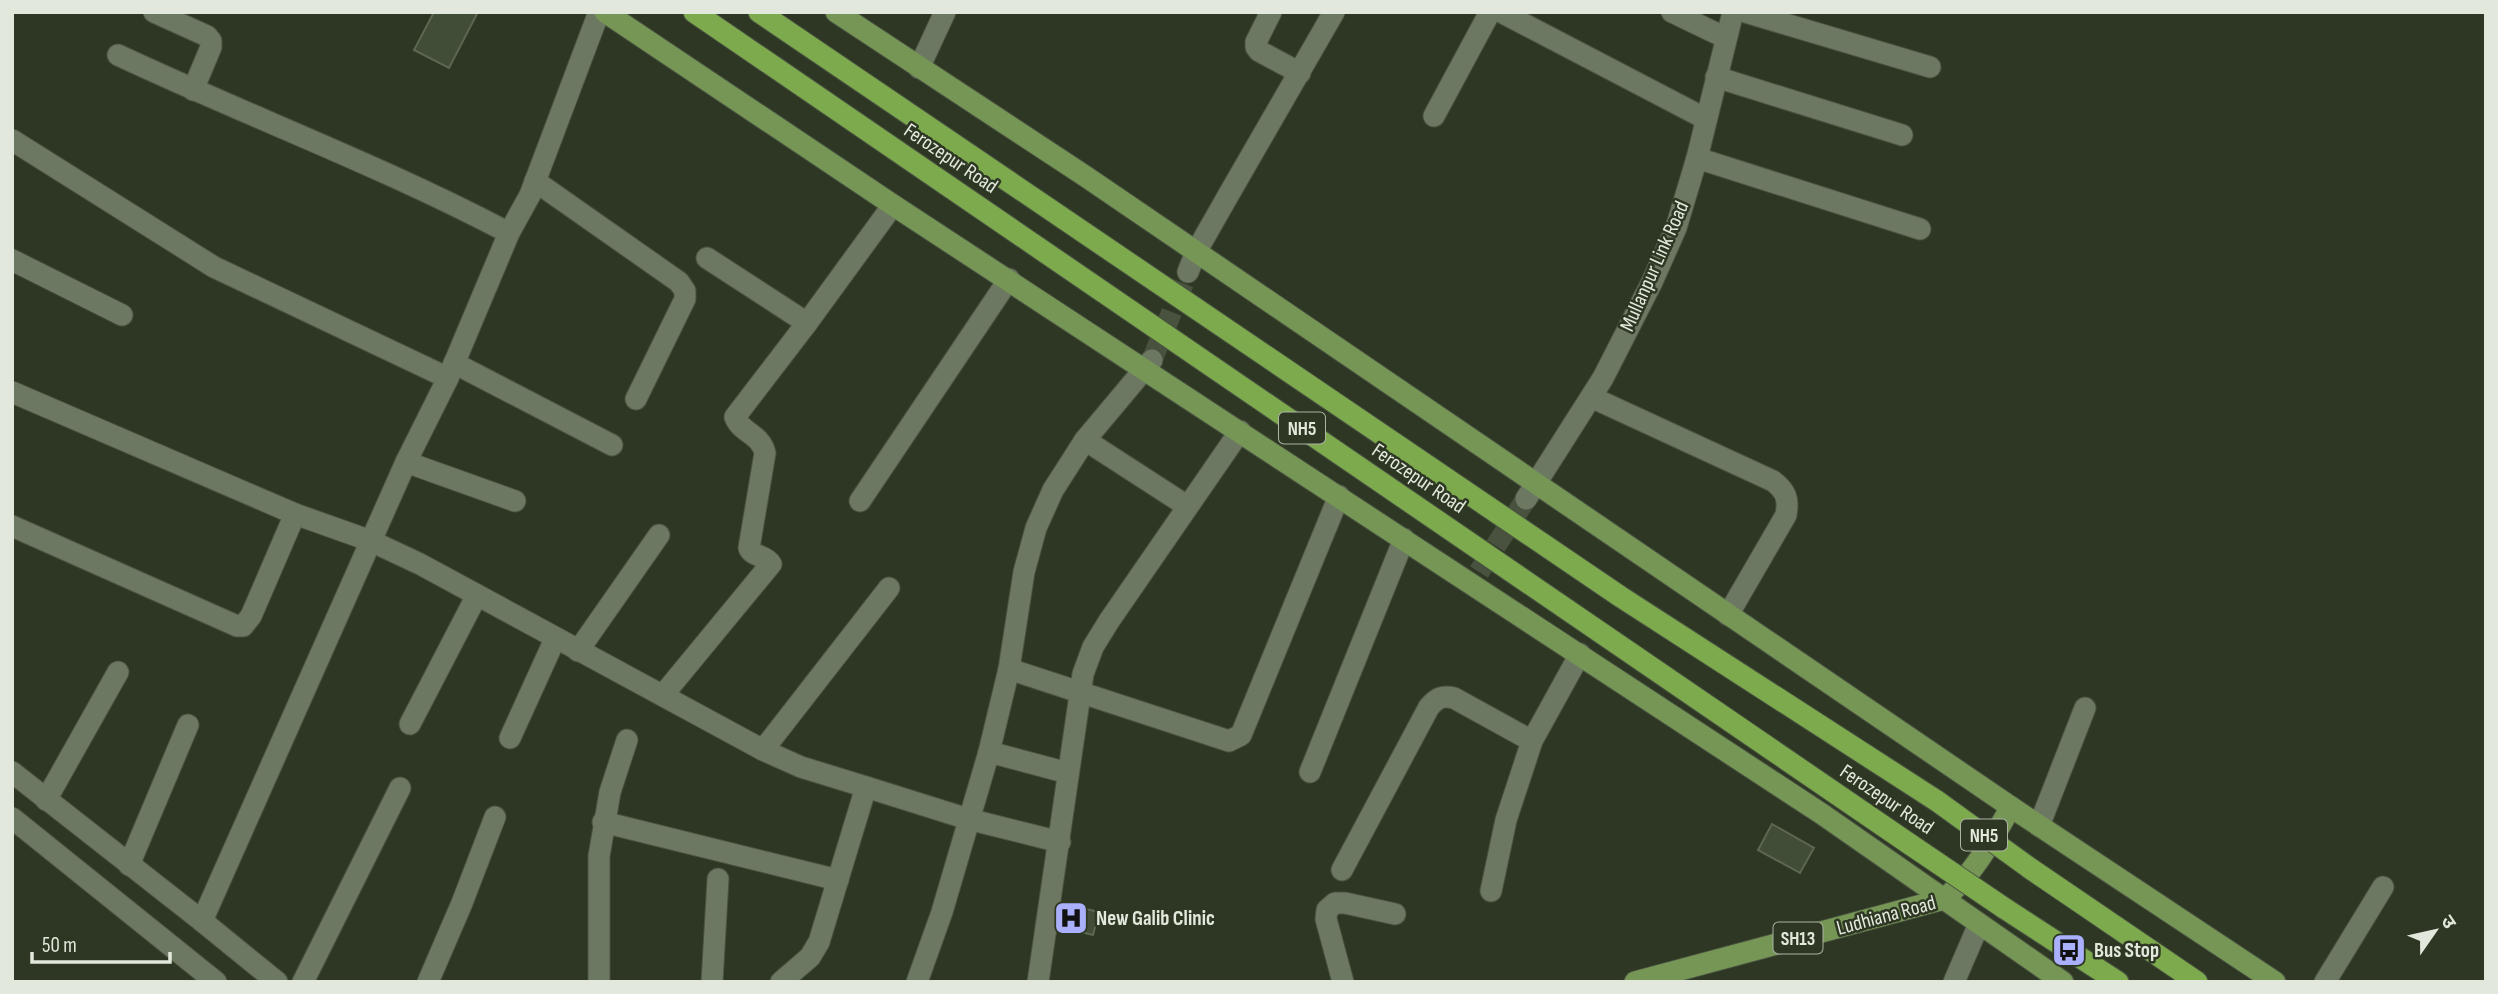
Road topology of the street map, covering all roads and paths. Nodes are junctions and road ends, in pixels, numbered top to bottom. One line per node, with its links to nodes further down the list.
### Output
1 (154, 12): 21 (street)
2 (599, 12): 27 (street)
3 (605, 12): 28 (main road)
4 (694, 12): 112 (highway, Ferozepur Road / NH5, bridge)
5 (760, 12): 113 (highway, NH5, bridge)
6 (836, 12): 18 (main road)
7 (945, 12): 18 (street)
8 (1271, 12): 19 (street)
9 (1334, 12): 19 (street)
10 (1490, 12): 22 (street)
11 (1501, 12): 23 (street)
12 (1672, 12): 15 (street)
13 (1733, 12): 15 (street, Mullanpur Link Road)
14 (1745, 12): 17 (street)
15 (1726, 38): 20 (street, Mullanpur Link Road)
16 (118, 55): 21 (street)
17 (1930, 67)
18 (919, 68): 31 (main road)
19 (1300, 73): 31 (street)
20 (1716, 77): 23 (street, Mullanpur Link Road); 24 (street)
21 (193, 90): 30 (street)
22 (1434, 116)
23 (1706, 119): 26 (street, Mullanpur Link Road)
24 (1902, 135)
25 (12, 140): 39 (street)
26 (1697, 158): 29 (street); 41 (street, Mullanpur Link Road)
27 (535, 181): 30 (street); 42 (street)
28 (893, 205): 35 (main road); 37 (street)
29 (1920, 229)
30 (509, 233): 39 (street)
31 (1196, 252): 34 (street); 47 (main road)
32 (707, 258): 37 (street)
33 (12, 260): 36 (street)
34 (1188, 272)
35 (1009, 279): 38 (main road); 50 (street)
36 (121, 315)
37 (807, 323): 66 (street)
38 (1149, 365): 43 (main road); 44 (street)
39 (451, 370): 45 (street); 46 (street)
40 (12, 392): 52 (street)
41 (1591, 397): 47 (street, Mullanpur Link Road); 59 (street)
42 (636, 399)
43 (1240, 431): 48 (main road); 51 (street)
44 (1085, 440): 51 (street); 63 (street)
45 (612, 445)
46 (406, 462): 49 (street); 56 (street)
47 (1530, 491): 59 (main road)
48 (1339, 496): 55 (main road); 65 (street)
49 (515, 501)
50 (860, 501)
51 (1188, 506): 65 (street)
52 (295, 514): 53 (street); 56 (street)
53 (12, 526)
54 (659, 536): 61 (street)
55 (1404, 539): 62 (main road); 76 (street)
56 (371, 541): 58 (street); 96 (street)
57 (889, 588): 73 (street)
58 (477, 595): 60 (street); 68 (street)
59 (1728, 615): 81 (main road)
60 (555, 639): 61 (street); 70 (street)
61 (578, 651): 66 (street)
62 (1580, 654): 72 (street); 94 (main road)
63 (1009, 669): 65 (street); 74 (street)
64 (118, 672): 80 (street)
65 (1080, 692): 77 (street)
66 (663, 695): 73 (street)
67 (2085, 708): 86 (street)
68 (410, 724)
69 (188, 725): 88 (street)
70 (510, 738)
71 (627, 740): 85 (street)
72 (1532, 741): 89 (street); 93 (street)
73 (763, 750): 78 (street)
74 (989, 752): 77 (street); 84 (street)
75 (12, 772): 80 (street)
76 (1310, 772)
77 (1068, 773): 87 (street)
78 (866, 787): 84 (street); 91 (street)
79 (400, 788): 101 (street)
80 (46, 800): 88 (street)
81 (2011, 807): 86 (main road); 94 (main road, Ludhiana Road / SH13)
82 (495, 817): 102 (street)
83 (12, 818): 98 (street)
84 (968, 819): 87 (street); 106 (street)
85 (603, 822): 91 (street); 103 (street)
86 (2039, 826): 114 (main road)
87 (1060, 842): 107 (street)
88 (129, 864): 96 (street)
89 (1342, 870)
90 (718, 879): 104 (street)
91 (838, 880): 105 (street)
92 (2383, 887): 115 (street)
93 (1491, 891)
94 (1944, 899): 97 (main road); 109 (main road, Ludhiana Road / SH13)
95 (1395, 914): 108 (street)
96 (202, 921): 100 (street)
97 (1979, 924): 110 (street); 111 (main road)
98 (193, 973): 99 (street)
99 (216, 982)
100 (276, 982)
101 (303, 982)
102 (428, 982)
103 (599, 982)
104 (712, 982)
105 (781, 982)
106 (917, 982)
107 (1038, 982)
108 (1343, 982)
109 (1635, 982)
110 (1954, 982)
111 (2063, 982)
112 (2118, 982)
113 (2197, 982)
114 (2275, 982)
115 (2325, 982)

